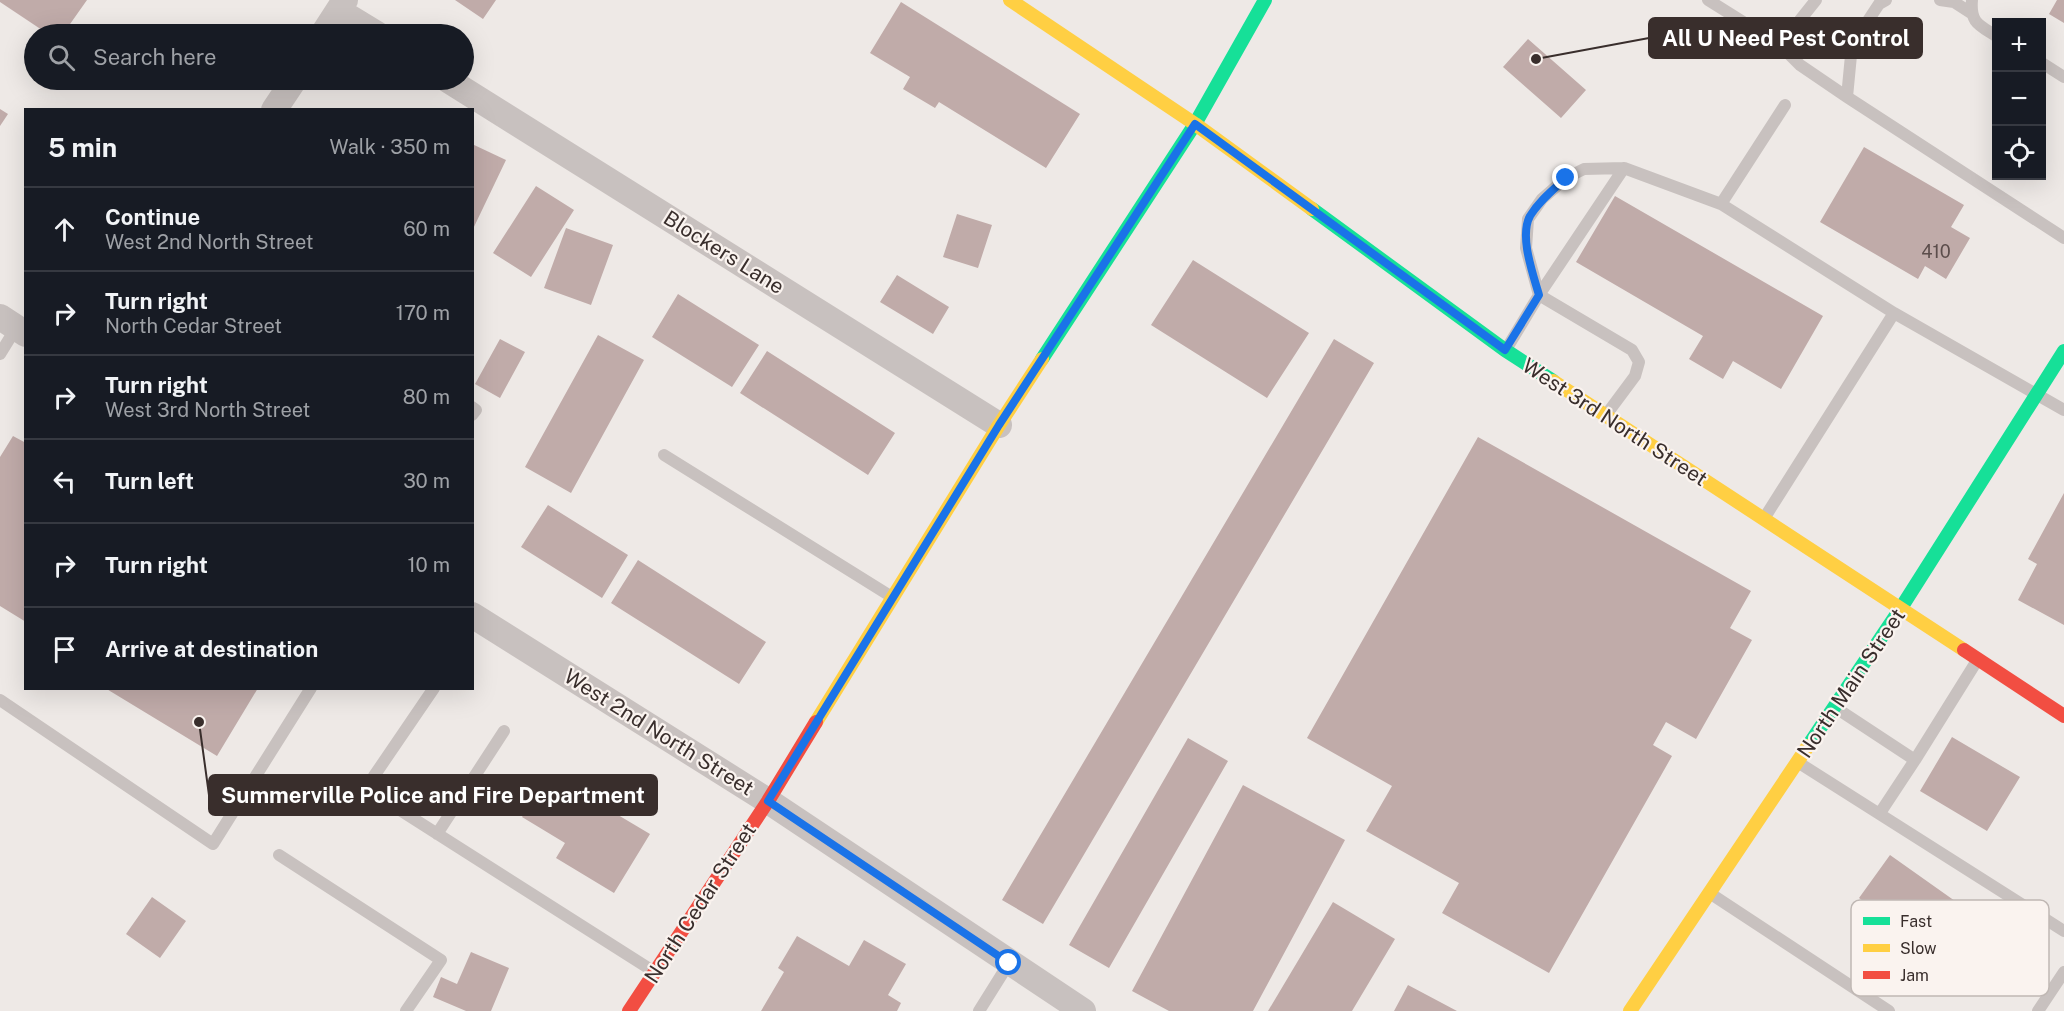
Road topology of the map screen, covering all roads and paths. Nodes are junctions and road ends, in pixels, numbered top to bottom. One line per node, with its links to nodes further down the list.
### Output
1 (1010, 0): 20 (street, West 3rd North Street)
2 (1265, 0): 20 (street, North Cedar Street)
3 (1708, 0): 12 (lane)
4 (1816, 0): 12 (lane)
5 (1886, 0): 17 (lane)
6 (1940, 0): 8 (lane)
7 (342, 5): 9 (street); 10 (street)
8 (1972, 6): 11 (lane)
9 (330, 24)
10 (365, 24)
11 (1992, 33)
12 (1780, 45): 17 (lane)
13 (2046, 66): 14 (lane)
14 (2064, 77)
15 (287, 90): 19 (street)
16 (464, 90): 33 (street, Blockers Lane)
17 (1847, 97): 23 (lane)
18 (1785, 105): 22 (lane)
19 (275, 108)
20 (1195, 124): 27 (street, West 3rd North Street); 33 (street, North Cedar Street)
21 (1624, 168): 22 (lane); 24 (lane); 24 (lane)
22 (1721, 204): 25 (lane)
23 (2064, 238)
24 (1539, 295): 27 (lane); 32 (lane)
25 (1894, 313): 30 (lane); 35 (lane)
26 (14, 326): 29 (lane)
27 (1505, 350): 32 (street, West 3rd North Street)
28 (2064, 351): 30 (street, North Main Street)
29 (0, 354)
30 (2038, 394): 31 (lane); 37 (street, North Main Street)
31 (2064, 410)
32 (1605, 416): 35 (street, West 3rd North Street)
33 (999, 425): 36 (street, North Cedar Street)
34 (664, 456): 36 (lane)
35 (1764, 519): 37 (street, West 3rd North Street)
36 (893, 597): 48 (street, North Cedar Street)
37 (1901, 608): 39 (street, West 3rd North Street); 43 (street, North Main Street)
38 (475, 622): 48 (street, West 2nd North Street)
39 (1978, 659): 44 (street, West 3rd North Street); 46 (lane)
40 (310, 690): 42 (lane)
41 (433, 690): 50 (lane)
42 (0, 700)
43 (1835, 707): 46 (lane); 47 (street, North Main Street)
44 (2064, 716)
45 (504, 731): 50 (lane)
46 (1915, 760): 49 (lane)
47 (1798, 762): 49 (lane); 52 (street, North Main Street)
48 (768, 801): 56 (street, West 2nd North Street); 57 (street, North Cedar Street)
49 (1880, 813): 53 (lane)
50 (437, 834): 57 (lane)
51 (279, 855): 64 (lane)
52 (1710, 893): 59 (lane); 63 (street, North Main Street)
53 (2016, 900)
54 (2049, 921): 55 (lane)
55 (2064, 931)
56 (1009, 963): 66 (lane); 67 (street, West 2nd North Street)
57 (654, 972): 65 (street, North Cedar Street)
58 (2064, 972): 60 (lane)
59 (1851, 986)
60 (2049, 994)
61 (1866, 996): 68 (lane)
62 (2048, 996): 69 (lane)
63 (1633, 1010)
64 (406, 1011)
65 (629, 1011)
66 (979, 1011)
67 (1083, 1011)
68 (1889, 1011)
69 (2038, 1011)

